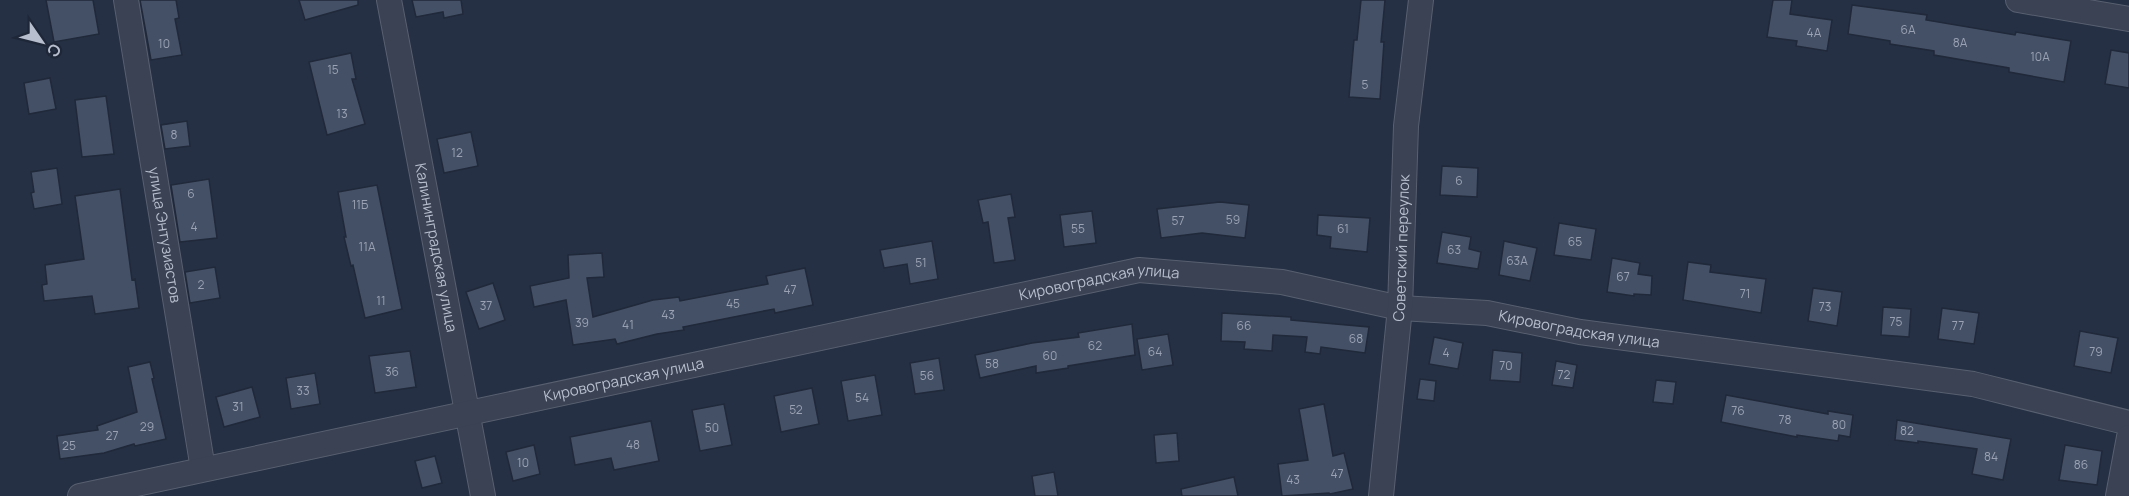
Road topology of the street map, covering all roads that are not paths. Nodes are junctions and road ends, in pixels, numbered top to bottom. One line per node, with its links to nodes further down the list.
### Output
1 (126, 0): 10 (street, улица Энтузиастов)
2 (389, 0): 7 (street, Калининградская улица)
3 (1421, 0): 6 (street, Советский переулок)
4 (2018, 0): 5 (street)
5 (2129, 19)
6 (1400, 308): 7 (street, Кировоградская улица); 8 (street, Кировоградская улица); 13 (street, Советский переулок)
7 (466, 414): 10 (street, Кировоградская улица); 12 (street, Калининградская улица)
8 (2129, 423)
9 (2129, 437): 14 (street)
10 (203, 469): 11 (street, Кировоградская улица)
11 (80, 496)
12 (483, 496)
13 (1381, 496)
14 (2118, 496)

